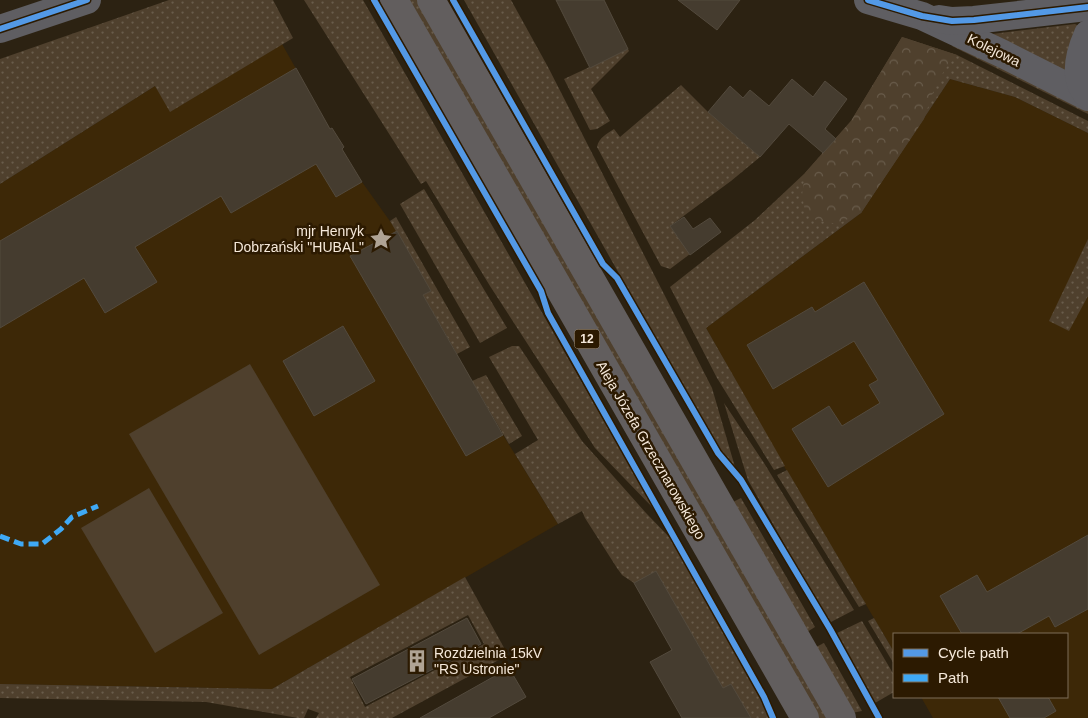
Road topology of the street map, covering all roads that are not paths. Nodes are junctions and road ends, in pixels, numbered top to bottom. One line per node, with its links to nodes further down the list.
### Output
1 (87, 0): 7 (street)
2 (394, 0): 10 (main road, Aleja Józefa Grzecznarowskiego / 12)
3 (431, 0): 11 (main road, 12)
4 (868, 0): 6 (street, Kolejowa)
5 (1088, 8): 6 (street)
6 (922, 16): 9 (street, Kolejowa)
7 (0, 29)
8 (1088, 34): 9 (street, Kolejowa)
9 (1088, 96)
10 (805, 718)
11 (842, 718)

